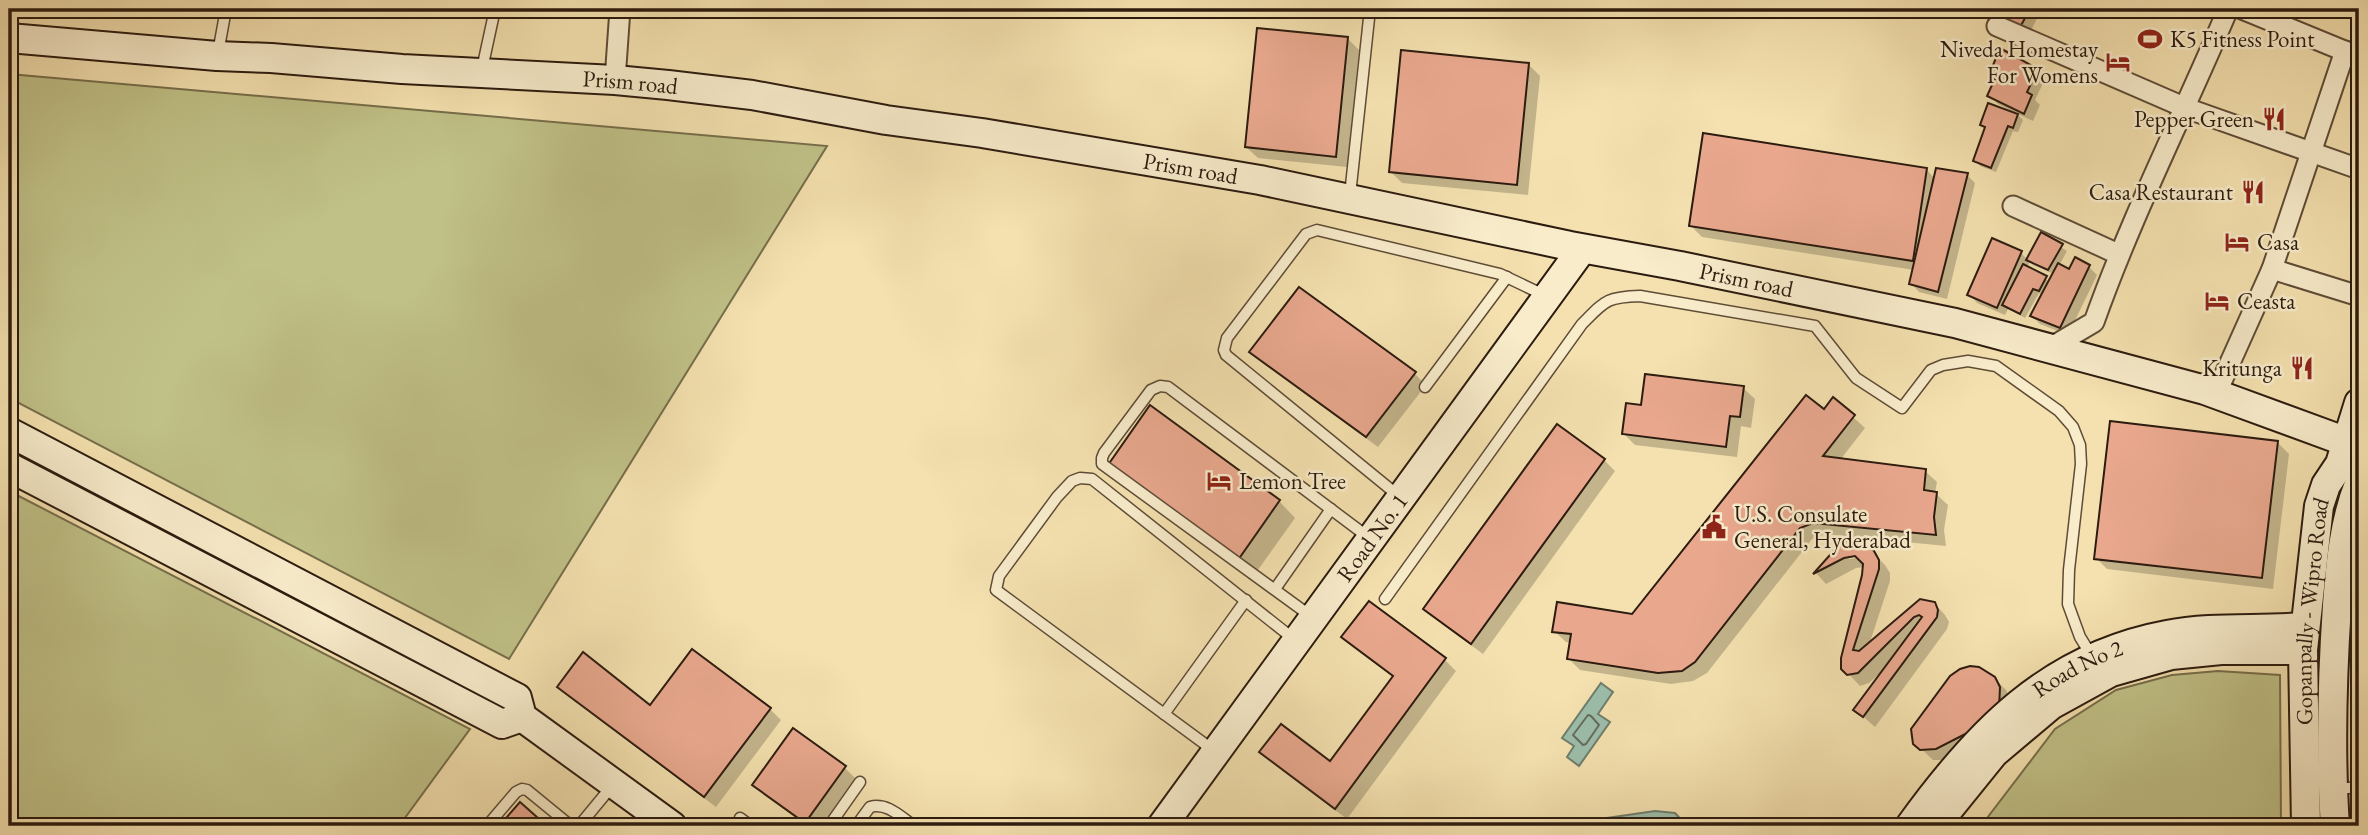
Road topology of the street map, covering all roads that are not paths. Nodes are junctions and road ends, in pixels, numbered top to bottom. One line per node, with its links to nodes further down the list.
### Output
1 (226, 9): 10 (lane)
2 (495, 9): 11 (lane)
3 (620, 9): 12 (street)
4 (1370, 9): 16 (lane)
5 (2228, 9): 13 (street)
6 (2242, 9): 9 (street)
7 (1997, 26): 13 (street)
8 (9, 38): 10 (street, Prism road)
9 (2352, 54): 14 (street)
10 (217, 56): 11 (street, Prism road)
11 (482, 74): 12 (street, Prism road)
12 (615, 80): 16 (street, Prism road)
13 (2186, 108): 14 (street); 19 (street)
14 (2311, 153): 15 (street); 20 (street)
15 (2359, 169)
16 (1350, 199): 18 (street, Prism road)
17 (2013, 206): 19 (street)
18 (1582, 248): 22 (street, Road No. 1); 24 (street, Prism road)
19 (2118, 254): 24 (street)
20 (2272, 268): 23 (street); 26 (street)
21 (1507, 277): 22 (lane); 25 (lane); 32 (lane)
22 (1547, 296): 32 (street, Road No. 1)
23 (2359, 296)
24 (2050, 348): 26 (street, Prism road)
25 (1425, 387)
26 (2216, 394): 29 (street, Prism road)
27 (2359, 403): 29 (street, Gopanpally - Wipro Road)
28 (9, 432): 44 (street)
29 (2347, 442): 39 (street, Gopanpally - Wipro Road)
30 (9, 467): 44 (street)
31 (2359, 484): 48 (street, Gopanpally - Wipro Road)
32 (1400, 497): 34 (street, Road No. 1)
33 (1331, 509): 34 (lane); 35 (lane); 35 (lane)
34 (1370, 538): 38 (street, Road No. 1)
35 (1275, 589): 38 (lane)
36 (1385, 599): 41 (lane)
37 (1247, 600): 40 (lane); 43 (lane); 43 (lane)
38 (1313, 617): 40 (street, Road No. 1)
39 (2304, 638): 41 (street, Road No 2); 42 (street, Road No 2); 61 (street, Gopanpally - Wipro Road)
40 (1296, 640): 45 (street, Road No. 1)
41 (2093, 658): 42 (street, Road No 2)
42 (2024, 713): 59 (street, Road No 2); 60 (street, Road No 2)
43 (1164, 714): 45 (lane)
44 (522, 717): 47 (street)
45 (1216, 752): 58 (street, Road No. 1)
46 (860, 782): 55 (lane)
47 (614, 783): 52 (lane); 53 (street)
48 (2346, 788): 62 (street, Gopanpally - Wipro Road)
49 (740, 818): 54 (lane)
50 (487, 826): 51 (lane)
51 (571, 826)
52 (579, 826)
53 (672, 826)
54 (751, 826)
55 (828, 826)
56 (856, 826): 57 (lane)
57 (914, 826)
58 (1162, 826)
59 (1910, 826)
60 (1935, 826)
61 (2306, 826)
62 (2335, 826)

